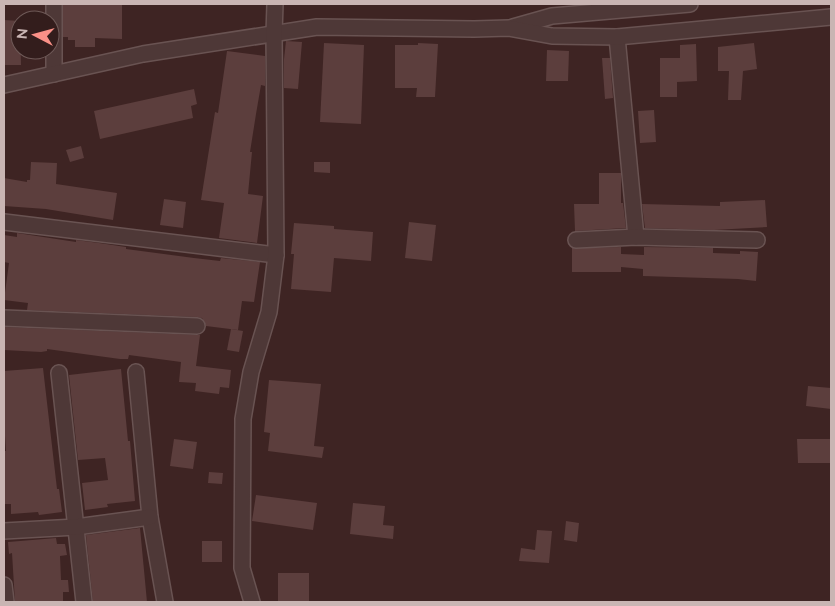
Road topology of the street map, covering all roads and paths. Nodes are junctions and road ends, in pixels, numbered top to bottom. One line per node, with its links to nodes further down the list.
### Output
1 (54, 4): 8 (street)
2 (275, 4): 6 (street)
3 (690, 4): 5 (street)
4 (831, 17): 7 (street)
5 (509, 28): 6 (street); 7 (street)
6 (274, 34): 8 (street); 14 (street)
7 (617, 37): 11 (street)
8 (54, 74): 9 (street)
9 (4, 85)
10 (4, 222): 14 (street)
11 (636, 237): 12 (street); 13 (street)
12 (576, 240)
13 (757, 240)
14 (276, 255): 26 (street)
15 (4, 318): 16 (street)
16 (197, 326)
17 (136, 372): 19 (street)
18 (58, 373): 20 (street)
19 (150, 517): 20 (street); 25 (street)
20 (76, 527): 21 (street); 24 (street)
21 (4, 532)
22 (4, 585): 23 (street)
23 (6, 602)
24 (84, 602)
25 (165, 602)
26 (252, 602)

